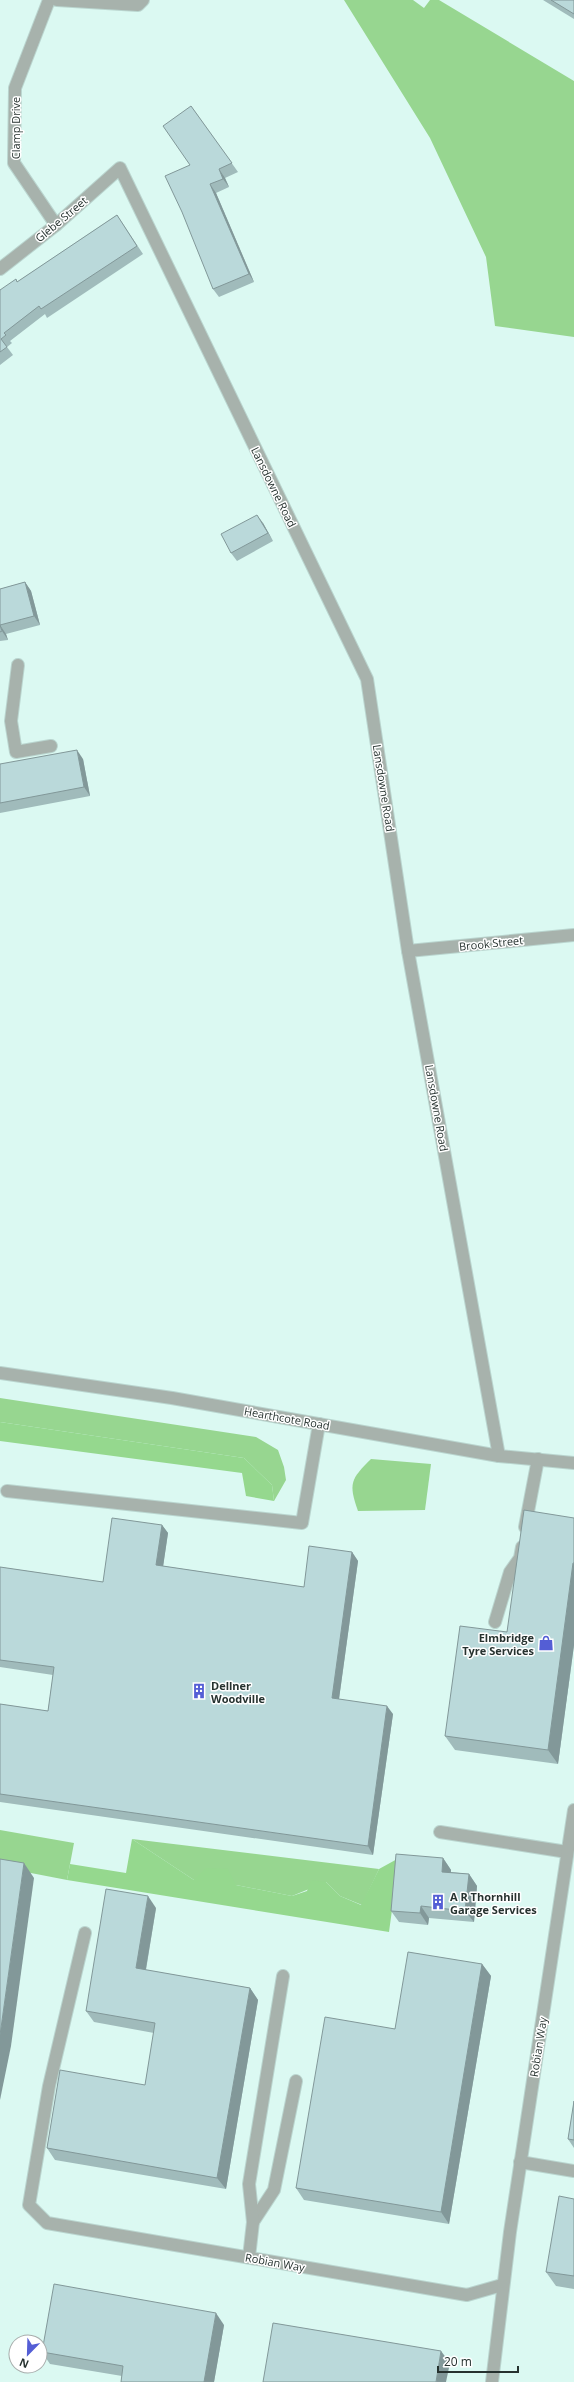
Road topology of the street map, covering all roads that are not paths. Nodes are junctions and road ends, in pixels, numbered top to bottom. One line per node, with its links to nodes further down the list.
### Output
1 (49, 0): 5 (street, Clamp Drive)
2 (57, 0): 3 (street)
3 (143, 0)
4 (120, 168): 5 (street, Glebe Street); 11 (street, Lansdowne Road)
5 (56, 225): 6 (street, Glebe Street)
6 (0, 268)
7 (18, 666): 8 (street)
8 (5, 722): 9 (street)
9 (51, 746)
10 (574, 935): 11 (street, Brook Street)
11 (408, 951): 14 (street, Lansdowne Road)
12 (0, 1373): 13 (street, Hearthcote Road)
13 (319, 1424): 14 (street, Hearthcote Road); 17 (street)
14 (499, 1456): 15 (street, Hearthcote Road)
15 (538, 1459): 16 (street, Hearthcote Road); 18 (street)
16 (574, 1463)
17 (7, 1491)
18 (495, 1622)
19 (574, 1810): 21 (street, Robian Way)
20 (440, 1832): 21 (street)
21 (568, 1852): 25 (street, Robian Way)
22 (85, 1933): 28 (street, Robian Way)
23 (282, 1976): 27 (street)
24 (296, 2081): 27 (street)
25 (520, 2162): 26 (street); 29 (street, Robian Way)
26 (574, 2171)
27 (253, 2222): 28 (street)
28 (249, 2257): 29 (street, Robian Way)
29 (502, 2285): 30 (street, Robian Way)
30 (492, 2382)

